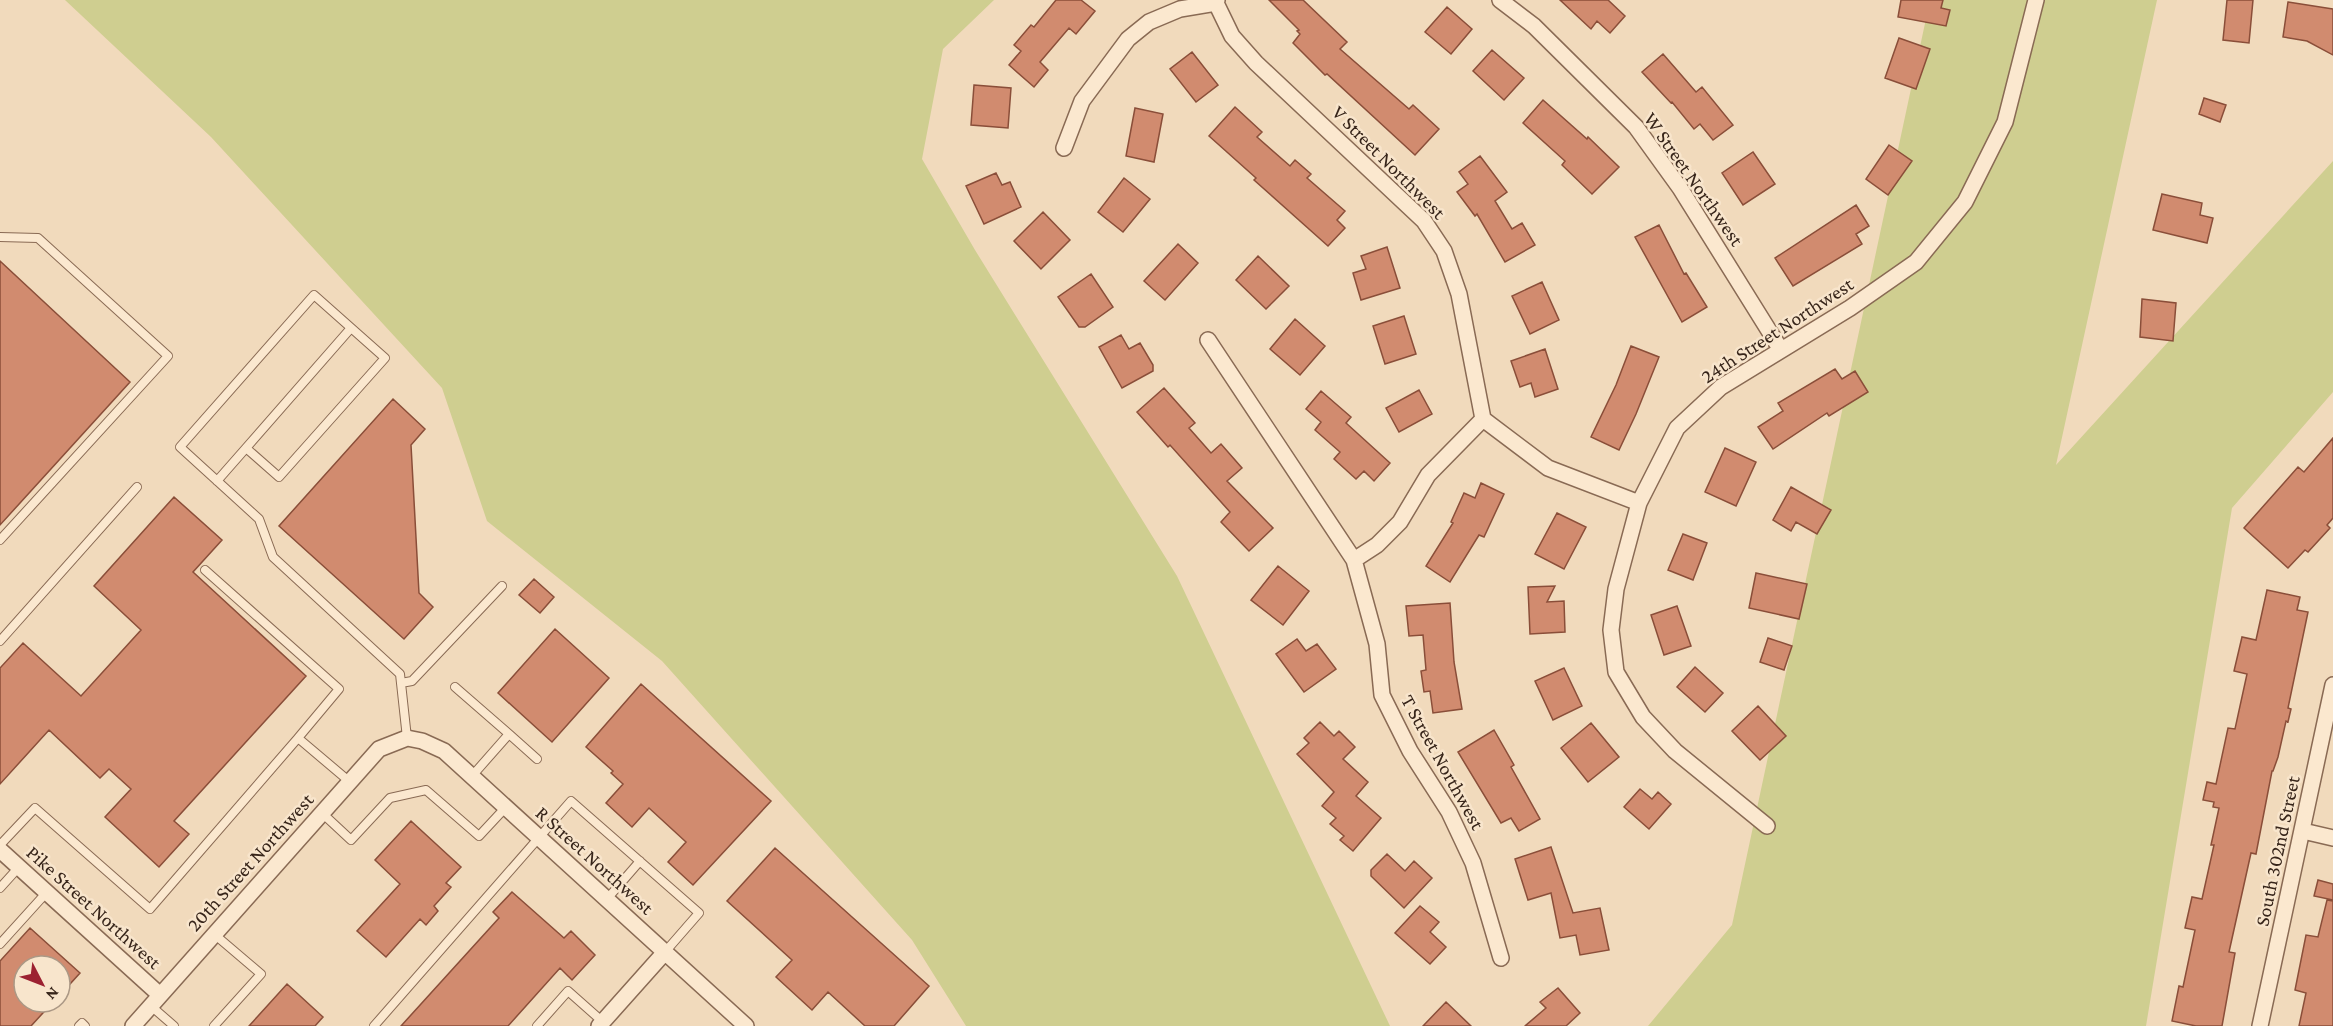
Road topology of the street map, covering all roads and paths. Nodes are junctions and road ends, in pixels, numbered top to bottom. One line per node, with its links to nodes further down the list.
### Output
1 (1500, 0): 8 (street, W Street Northwest)
2 (2036, 0): 8 (street, 24th Street Northwest)
3 (1217, 1): 4 (street); 9 (street, V Street Northwest)
4 (1064, 148)
5 (0, 237): 14 (lane)
6 (351, 328): 10 (lane); 10 (lane); 11 (lane)
7 (1208, 340): 15 (street, T Street Northwest)
8 (1781, 350): 13 (street, 24th Street Northwest)
9 (1483, 419): 13 (street); 15 (street)
10 (246, 448): 11 (lane)
11 (217, 480): 19 (lane)
12 (137, 487): 18 (lane)
13 (1639, 503): 30 (street, 24th Street Northwest)
14 (0, 540)
15 (1354, 560): 44 (street, T Street Northwest)
16 (205, 570): 23 (lane)
17 (502, 586): 19 (lane)
18 (0, 641)
19 (401, 683): 24 (lane)
20 (2333, 685): 31 (street, South 302nd Street)
21 (455, 687): 22 (lane)
22 (509, 734): 25 (lane); 26 (lane)
23 (298, 738): 27 (lane); 34 (lane)
24 (407, 738): 26 (street, R Street Northwest); 27 (street, 20th Street Northwest)
25 (537, 759)
26 (472, 776): 28 (street, R Street Northwest)
27 (350, 782): 29 (street, 20th Street Northwest)
28 (506, 807): 29 (lane); 32 (street, R Street Northwest)
29 (322, 813): 41 (street, 20th Street Northwest)
30 (1767, 826)
31 (2303, 831): 33 (street); 55 (street, South 302nd Street)
32 (539, 837): 36 (lane); 40 (street, R Street Northwest); 52 (lane)
33 (2333, 838)
34 (0, 845)
35 (0, 850): 37 (street, Pike Street Northwest)
36 (640, 861): 40 (lane); 43 (lane)
37 (19, 867): 38 (lane); 39 (street, Pike Street Northwest)
38 (0, 888)
39 (47, 892): 42 (lane); 45 (street, Pike Street Northwest)
40 (607, 899): 43 (street, R Street Northwest)
41 (214, 934): 45 (street, 20th Street Northwest); 51 (lane)
42 (0, 944)
43 (665, 952): 46 (street); 54 (street, R Street Northwest)
44 (1501, 958)
45 (155, 1000): 49 (street, 20th Street Northwest); 50 (lane)
46 (601, 1024): 53 (lane)
47 (79, 1026): 48 (lane)
48 (85, 1026)
49 (133, 1026)
50 (174, 1026)
51 (214, 1026)
52 (374, 1026)
53 (537, 1026)
54 (746, 1026)
55 (2260, 1026)

